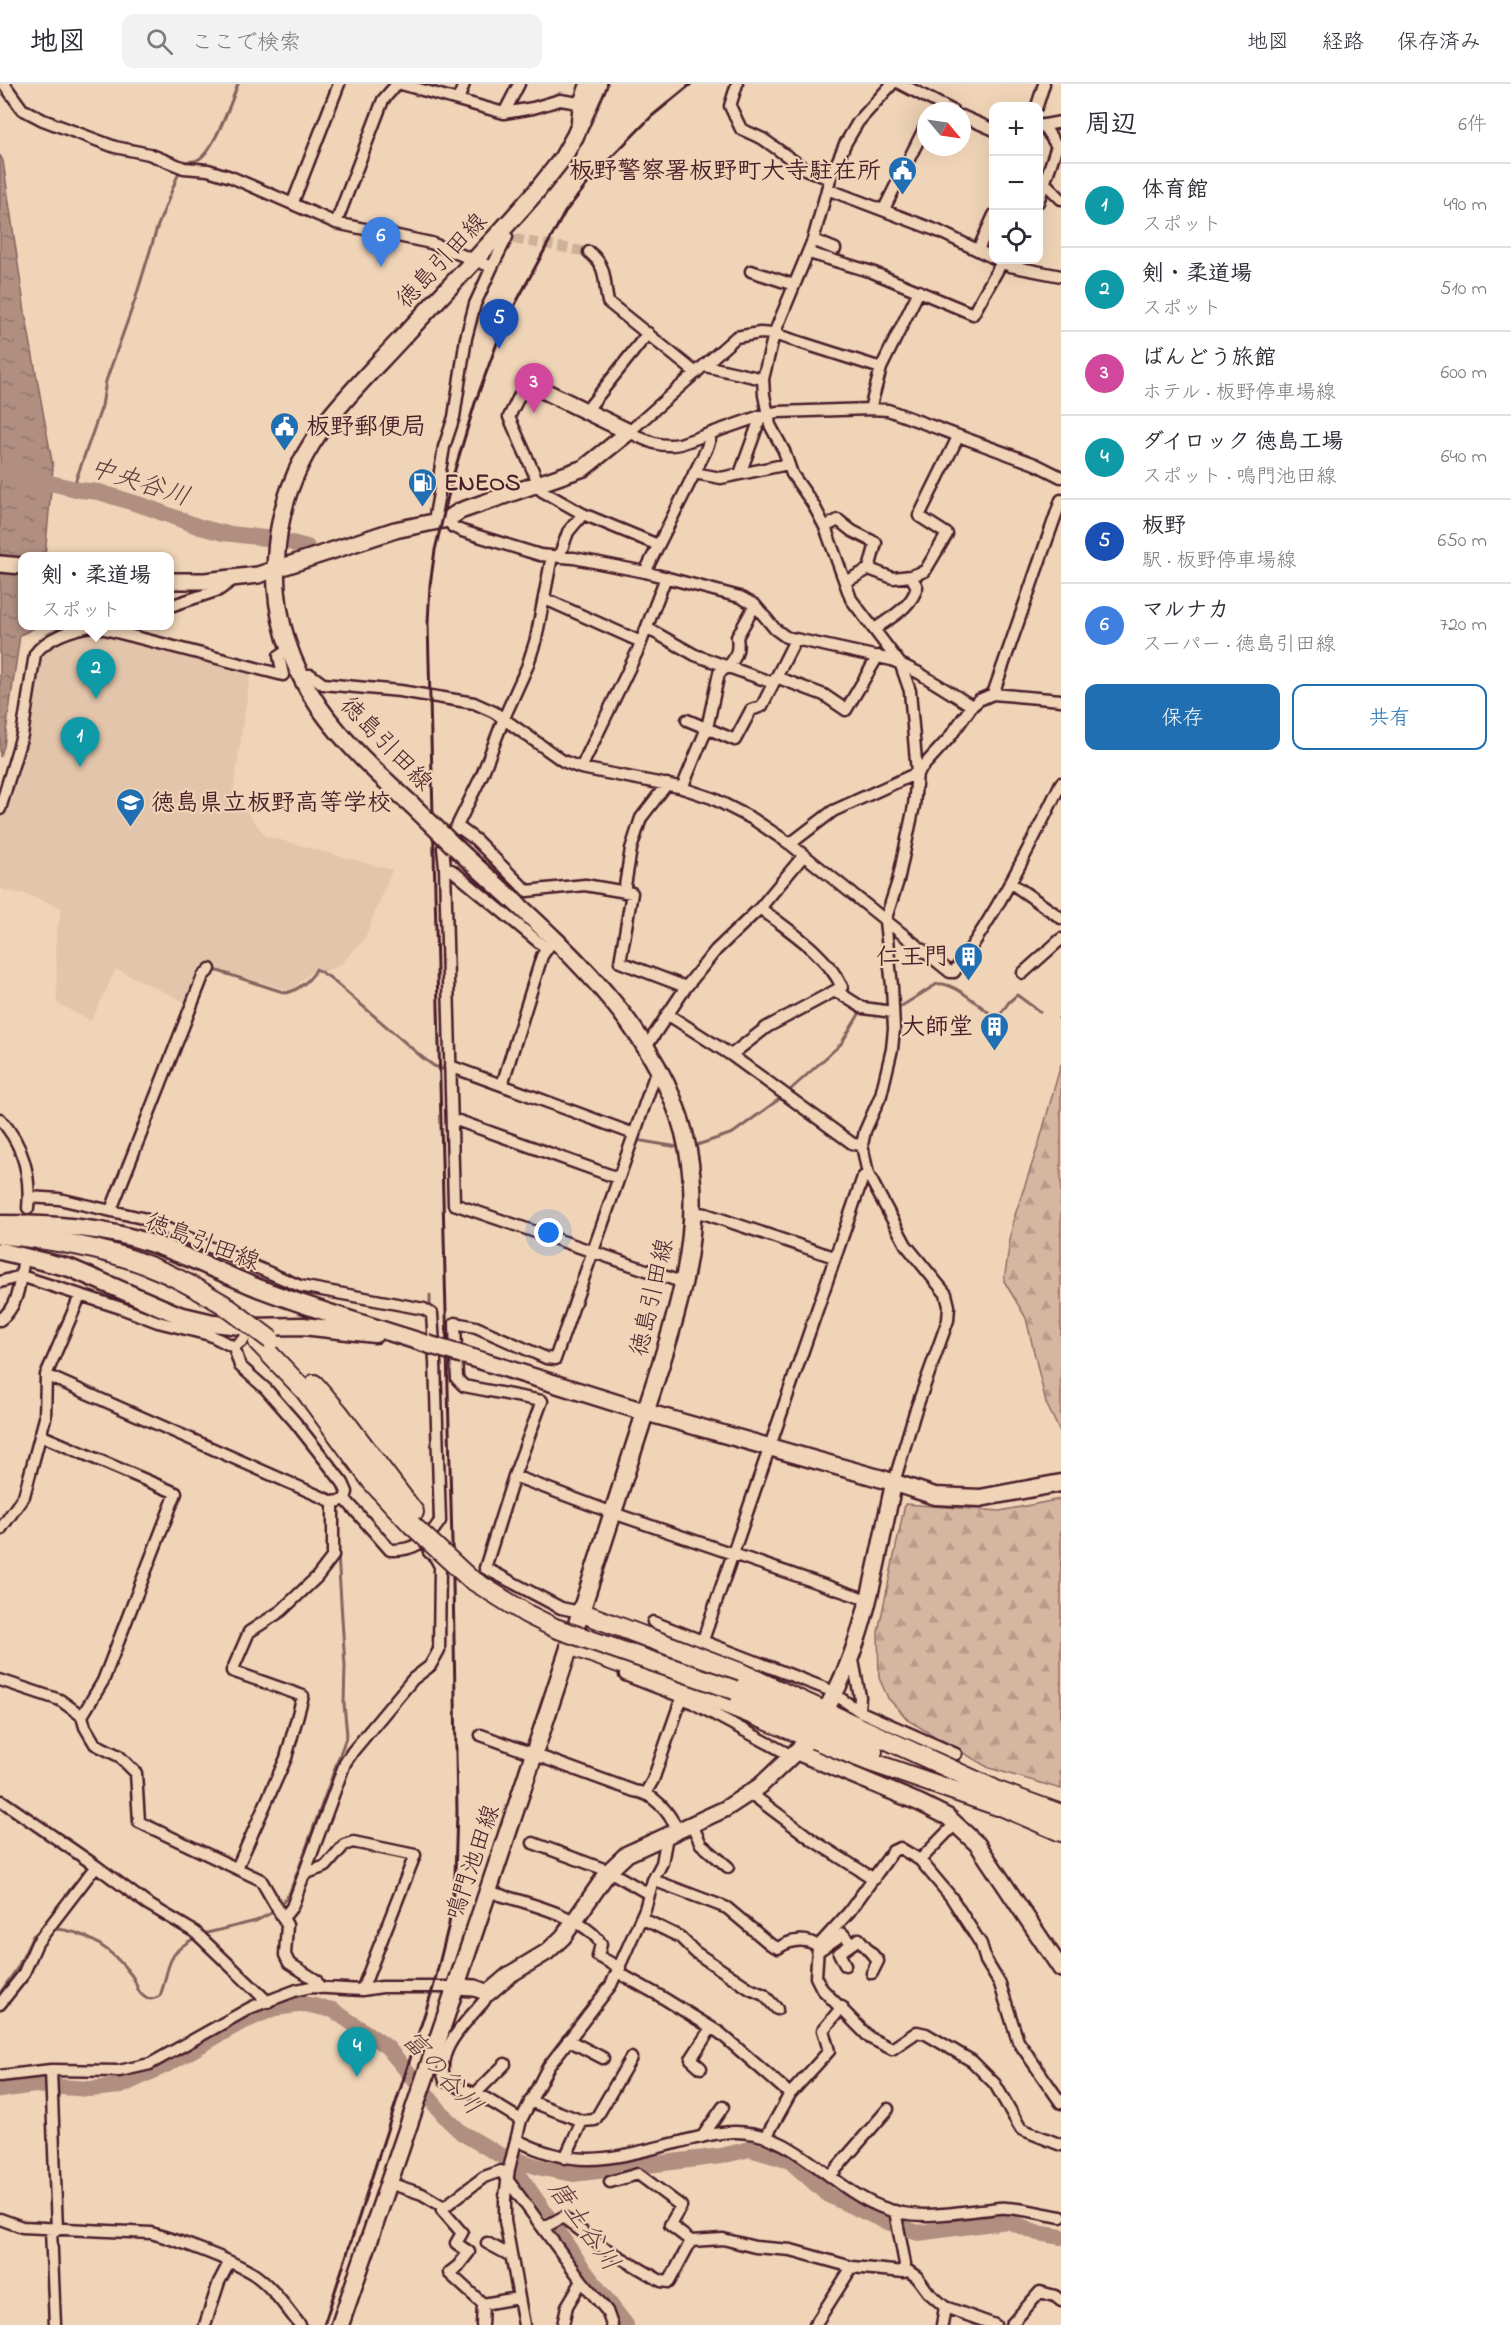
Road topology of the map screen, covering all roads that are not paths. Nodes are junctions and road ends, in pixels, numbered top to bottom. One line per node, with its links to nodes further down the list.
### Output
1 (4, 84): 28 (street)
2 (339, 84): 28 (street)
3 (399, 84): 12 (street); 31 (street)
4 (464, 84): 12 (street)
5 (519, 84): 16 (street)
6 (586, 84): 15 (street)
7 (598, 84): 22 (main road, 徳島引田線)
8 (737, 84): 25 (street)
9 (892, 84): 25 (street)
10 (901, 84): 13 (street)
11 (1044, 84): 14 (street)
12 (458, 100): 16 (street)
13 (928, 102)
14 (1039, 102)
15 (579, 103): 16 (street); 22 (street)
16 (504, 112)
17 (971, 120): 20 (street)
18 (1061, 122): 19 (street)
19 (1043, 125)
20 (989, 128)
21 (1043, 130): 24 (street)
22 (575, 136): 30 (main road, 徳島引田線)
23 (917, 143): 29 (street)
24 (1045, 183): 26 (street); 27 (street)
25 (829, 184): 29 (street); 33 (street)
26 (1043, 188)
27 (1061, 199)
28 (293, 202): 31 (street)
29 (884, 209): 35 (street)
30 (516, 215): 39 (main road, 徳島引田線); 42 (street)
31 (336, 223): 39 (street)
32 (989, 224): 35 (street)
33 (813, 240): 34 (street); 37 (street)
34 (835, 249)
35 (978, 250): 38 (street)
36 (589, 252): 47 (street)
37 (808, 253): 45 (street); 46 (street)
38 (989, 256)
39 (473, 260): 42 (street); 72 (main road, 徳島引田線)
40 (995, 264): 46 (street)
41 (1018, 264): 44 (street)
42 (492, 267): 66 (street)
43 (751, 271): 45 (street)
44 (1061, 276)
45 (794, 285): 48 (street)
46 (919, 291): 49 (street)
47 (648, 333): 50 (street); 54 (street)
48 (774, 334): 49 (street); 50 (street); 51 (street)
49 (880, 368): 53 (street)
50 (700, 370): 51 (street); 56 (street)
51 (763, 379): 55 (street)
52 (526, 382): 54 (street); 63 (street)
53 (870, 409): 55 (street); 58 (street)
54 (586, 411): 56 (street)
55 (763, 415): 57 (street); 59 (street); 61 (street)
56 (629, 432): 57 (street); 63 (street)
57 (709, 435): 60 (street)
58 (958, 437): 62 (street); 75 (street)
59 (788, 464): 61 (street); 67 (street)
60 (694, 473): 61 (street); 68 (street)
61 (740, 474)
62 (1061, 477)
63 (538, 485): 65 (street); 66 (street)
64 (1061, 500): 95 (street)
65 (583, 514): 68 (street); 69 (street)
66 (441, 520): 69 (street); 72 (street)
67 (825, 527): 73 (street); 79 (street)
68 (658, 545): 74 (street)
69 (556, 556): 74 (street); 80 (street)
70 (0, 564): 71 (street)
71 (18, 566)
72 (276, 569): 77 (street); 89 (main road, 徳島引田線)
73 (869, 569): 75 (street); 79 (street)
74 (645, 572): 76 (street)
75 (911, 576): 84 (street)
76 (666, 577): 82 (street); 83 (street)
77 (234, 579): 78 (street); 81 (street)
78 (174, 581)
79 (845, 582): 84 (street)
80 (545, 599): 88 (street); 98 (street)
81 (174, 605)
82 (755, 605): 87 (street); 92 (street)
83 (647, 628): 88 (street); 92 (street)
84 (875, 629): 91 (street)
85 (74, 630): 106 (street)
86 (109, 630): 89 (street)
87 (795, 640): 90 (street); 94 (street)
88 (642, 642): 101 (street)
89 (289, 649): 93 (main road, 徳島引田線)
90 (878, 656): 91 (street); 94 (street)
91 (901, 665): 97 (street); 102 (street)
92 (729, 666): 94 (street); 100 (street)
93 (300, 675): 98 (street); 117 (main road, 徳島引田線, bridge)
94 (775, 680): 100 (street)
95 (993, 694): 96 (street); 97 (street)
96 (1061, 700)
97 (972, 706): 102 (street)
98 (504, 718): 101 (street); 107 (street)
99 (687, 720): 100 (street)
100 (707, 728): 105 (street)
101 (581, 768): 104 (street)
102 (917, 773): 108 (street); 115 (street)
103 (1061, 783): 111 (street)
104 (667, 784): 105 (street); 112 (street)
105 (682, 788): 108 (street)
106 (0, 809)
107 (457, 826): 110 (street); 112 (street)
108 (790, 844): 109 (street)
109 (804, 855): 113 (street); 115 (street)
110 (446, 867): 117 (street); 126 (street)
111 (1011, 883): 114 (street); 115 (street)
112 (624, 892): 120 (street)
113 (760, 908): 120 (street); 121 (street)
114 (1061, 918)
115 (885, 921): 122 (street)
116 (1061, 939): 119 (street)
117 (550, 944): 124 (main road, 徳島引田線); 128 (street)
118 (210, 969): 137 (street)
119 (1023, 973)
120 (686, 987): 123 (street)
121 (836, 990): 122 (street); 125 (street)
122 (893, 1012): 132 (street)
123 (667, 1014): 124 (street); 125 (street)
124 (645, 1046): 127 (main road, 徳島引田線)
125 (731, 1055): 132 (street)
126 (450, 1070): 128 (street); 140 (street)
127 (659, 1072): 131 (street); 138 (main road, 徳島引田線)
128 (502, 1085): 131 (street)
129 (0, 1119): 135 (street)
130 (459, 1120): 134 (street)
131 (634, 1134): 134 (street)
132 (862, 1145): 133 (street)
133 (868, 1174): 141 (street); 156 (street)
134 (618, 1178): 140 (street)
135 (29, 1197): 136 (street); 137 (street)
136 (28, 1208)
137 (111, 1210): 143 (street)
138 (691, 1212): 141 (street); 145 (main road, 徳島引田線)
139 (5, 1239): 143 (main road, 徳島引田線); 148 (main road, 徳島引田線); 148 (highway)
140 (592, 1252): 145 (street); 155 (street)
141 (834, 1257): 154 (street)
142 (22, 1270): 144 (street); 146 (street); 147 (street)
143 (260, 1279): 149 (main road, 徳島引田線); 162 (street)
144 (0, 1282)
145 (684, 1283): 152 (main road, 徳島引田線)
146 (80, 1296): 150 (street); 151 (street)
147 (0, 1320)
148 (260, 1336): 149 (main road, 徳島引田線); 150 (street); 182 (highway)
149 (405, 1337): 152 (main road, 徳島引田線, bridge)
150 (234, 1347): 158 (street)
151 (46, 1375): 153 (street); 159 (street)
152 (645, 1412): 154 (main road, 徳島引田線); 160 (main road, 鳴門池田線)
153 (40, 1435): 161 (street); 175 (street)
154 (768, 1446): 156 (main road, 徳島引田線); 163 (street)
155 (514, 1476): 160 (street); 165 (street)
156 (894, 1482): 157 (main road, 徳島引田線); 164 (street)
157 (1061, 1483)
158 (345, 1499): 159 (street); 162 (street)
159 (333, 1502): 192 (street)
160 (613, 1513): 163 (street); 165 (main road, 鳴門池田線)
161 (0, 1530)
162 (419, 1545): 194 (street)
163 (731, 1554): 164 (street); 167 (street)
164 (868, 1600): 169 (street)
165 (580, 1612): 168 (main road, 鳴門池田線); 182 (highway)
166 (653, 1622): 167 (street)
167 (703, 1640): 173 (street)
168 (570, 1645): 179 (main road, 鳴門池田線); 182 (highway)
169 (852, 1652): 173 (street); 174 (street)
170 (625, 1675): 172 (street)
171 (0, 1680): 175 (street)
172 (682, 1697): 177 (street); 180 (street)
173 (832, 1699): 174 (street)
174 (859, 1711): 178 (street)
175 (82, 1716): 192 (street)
176 (482, 1735): 179 (street)
177 (799, 1750): 181 (street); 185 (street)
178 (956, 1754)
179 (534, 1755): 180 (street); 197 (main road, 鳴門池田線)
180 (646, 1792): 186 (street)
181 (750, 1793): 186 (street); 195 (street)
182 (996, 1798): 184 (highway); 187 (highway)
183 (2, 1801): 190 (street)
184 (1061, 1814)
185 (956, 1823): 189 (street); 205 (street)
186 (679, 1830): 191 (street); 193 (street); 196 (street)
187 (1061, 1832)
188 (533, 1843): 193 (street)
189 (920, 1860): 195 (street); 227 (street)
190 (96, 1866): 212 (street); 213 (street)
191 (728, 1867)
192 (237, 1868): 199 (street)
193 (609, 1871): 198 (street); 201 (street)
194 (304, 1874): 199 (street); 210 (street)
195 (874, 1879): 203 (street)
196 (653, 1880): 198 (street); 203 (street)
197 (487, 1891): 201 (street); 208 (main road, 鳴門池田線)
198 (649, 1894): 200 (street)
199 (281, 1911): 209 (street)
200 (641, 1918): 206 (street); 215 (street)
201 (575, 1920): 206 (street); 211 (street)
202 (852, 1944): 203 (street); 204 (street); 207 (street)
203 (818, 1946): 214 (street)
204 (845, 1965)
205 (1061, 1969)
206 (619, 1970): 216 (street); 217 (street)
207 (872, 1972)
208 (454, 1987): 210 (street); 211 (street); 240 (main road, 鳴門池田線)
209 (320, 1988): 210 (street); 212 (street)
210 (362, 1990)
211 (488, 1993): 224 (street)
212 (268, 2001): 222 (street)
213 (0, 2004)
214 (842, 2007): 225 (street); 235 (street)
215 (777, 2009)
216 (711, 2028): 221 (street); 225 (street)
217 (568, 2040): 218 (street); 226 (street)
218 (603, 2058)
219 (631, 2058): 231 (street)
220 (505, 2064): 224 (street)
221 (701, 2068)
222 (51, 2071): 223 (street); 246 (street)
223 (0, 2076)
224 (475, 2094): 230 (street)
225 (790, 2094): 233 (street)
226 (530, 2101): 230 (street); 231 (street)
227 (1061, 2103)
228 (723, 2107): 232 (street)
229 (888, 2109): 238 (street)
230 (521, 2120): 234 (street)
231 (582, 2121): 236 (street)
232 (702, 2137): 233 (street); 236 (street)
233 (766, 2137): 238 (street)
234 (516, 2141): 236 (street); 237 (street)
235 (1061, 2145)
236 (566, 2158)
237 (509, 2174): 241 (street); 245 (street); 249 (street)
238 (830, 2176): 242 (street)
239 (610, 2182): 247 (street)
240 (389, 2183): 241 (street); 261 (main road, 鳴門池田線)
241 (444, 2207): 256 (street)
242 (895, 2211): 243 (street); 252 (street)
243 (1061, 2217)
244 (0, 2219): 246 (street)
245 (547, 2225): 247 (street); 253 (street)
246 (54, 2230): 250 (street); 258 (street)
247 (691, 2241): 251 (street)
248 (487, 2243): 249 (street)
249 (511, 2256): 254 (street)
250 (229, 2263): 259 (street); 260 (street)
251 (852, 2267): 252 (street); 266 (street)
252 (904, 2268): 257 (street)
253 (588, 2281): 264 (street); 265 (street)
254 (518, 2298): 256 (street); 263 (street)
255 (1061, 2301): 269 (street)
256 (483, 2304): 262 (street)
257 (945, 2307): 267 (street); 268 (street)
258 (55, 2325)
259 (205, 2325)
260 (300, 2325)
261 (340, 2325)
262 (482, 2325)
263 (524, 2325)
264 (563, 2325)
265 (612, 2325)
266 (815, 2325)
267 (942, 2325)
268 (994, 2325)
269 (1011, 2325)

